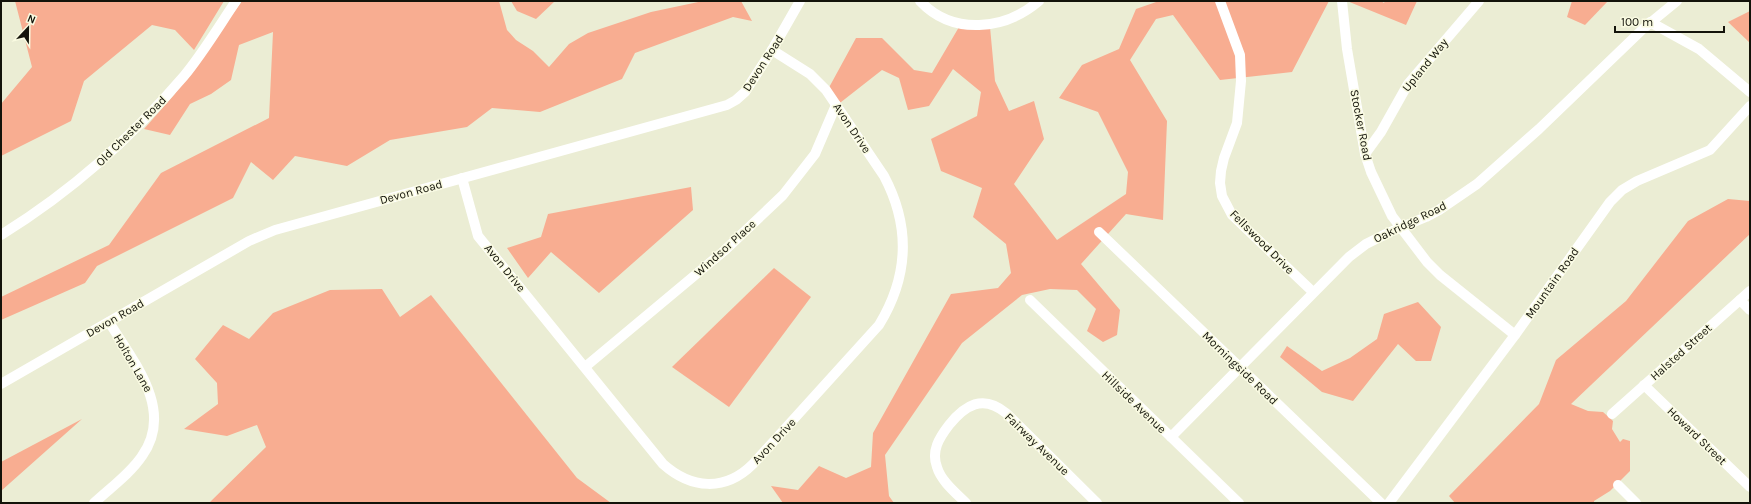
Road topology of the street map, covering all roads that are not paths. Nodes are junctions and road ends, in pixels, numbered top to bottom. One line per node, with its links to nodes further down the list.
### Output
1 (236, 1): 18 (street, Old Chester Road)
2 (800, 1): 10 (street, Devon Road)
3 (920, 1): 4 (street)
4 (1039, 1)
5 (1220, 1): 20 (street, Fellswood Drive)
6 (1342, 1): 14 (street, Stocker Road)
7 (1479, 1): 14 (street, Upland Way)
8 (1677, 1): 9 (street, Oakridge Road)
9 (1650, 22): 11 (street); 16 (street, Oakridge Road)
10 (772, 50): 12 (street, Avon Drive); 15 (street, Devon Road)
11 (1750, 92)
12 (836, 105): 26 (street, Windsor Place); 26 (street, Avon Drive)
13 (1750, 106): 25 (street, Mountain Road)
14 (1365, 154): 16 (street, Stocker Road)
15 (462, 178): 24 (street, Devon Road); 26 (street, Avon Drive)
16 (1400, 227): 20 (street, Oakridge Road); 25 (street, Stocker Road)
17 (1099, 232): 27 (street, Morningside Road)
18 (1, 235)
19 (1750, 290): 22 (street, Halsted Street)
20 (1313, 292): 27 (street, Oakridge Road)
21 (1030, 300): 31 (street, Hillside Avenue)
22 (1740, 300): 23 (street); 29 (street, Halsted Street)
23 (1750, 310)
24 (109, 322): 28 (street, Devon Road); 34 (street, Holton Lane)
25 (1515, 336): 39 (street, Mountain Road)
26 (585, 367)
27 (1240, 368): 31 (street, Oakridge Road); 38 (street, Morningside Road)
28 (1, 384)
29 (1644, 384): 30 (street, Halsted Street); 33 (street, Howard Street)
30 (1612, 414)
31 (1171, 437): 37 (street, Hillside Avenue)
32 (1618, 485): 40 (street)
33 (1750, 488)
34 (94, 503)
35 (966, 503): 36 (street, Fairway Avenue)
36 (1097, 503)
37 (1239, 503)
38 (1381, 503)
39 (1389, 503)
40 (1636, 503)

